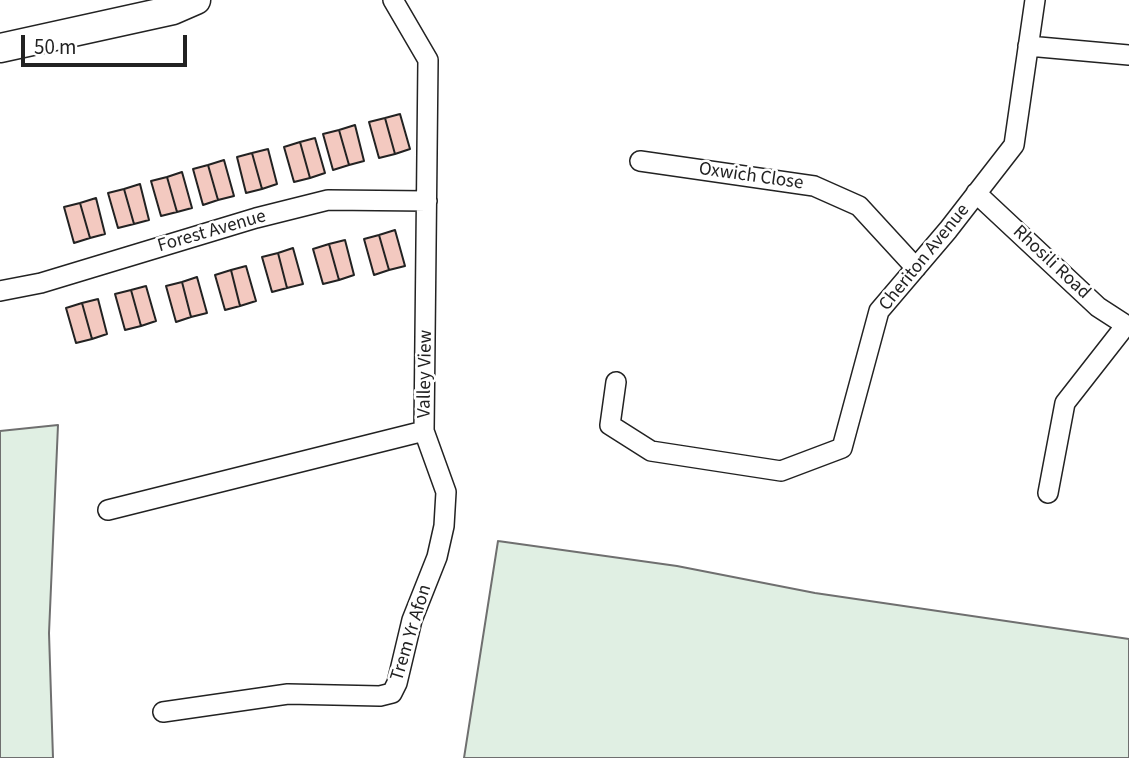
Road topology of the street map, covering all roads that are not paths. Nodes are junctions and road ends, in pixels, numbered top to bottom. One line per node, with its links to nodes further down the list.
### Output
1 (196, 0): 5 (street)
2 (393, 0): 9 (street, Valley View)
3 (1035, 0): 4 (street, Cheriton Avenue)
4 (1028, 46): 6 (street); 8 (street, Cheriton Avenue)
5 (0, 48)
6 (1129, 55)
7 (640, 161): 10 (street, Oxwich Close)
8 (976, 193): 10 (street, Cheriton Avenue); 12 (street, Rhosili Road)
9 (427, 201): 11 (street, Forest Avenue); 14 (street, Valley View)
10 (916, 268): 13 (street, Cheriton Avenue)
11 (0, 291)
12 (1128, 326): 15 (street)
13 (615, 382)
14 (425, 431): 16 (street, Valley View); 17 (street, Trem Yr Afon)
15 (1048, 493)
16 (108, 510)
17 (163, 712)

